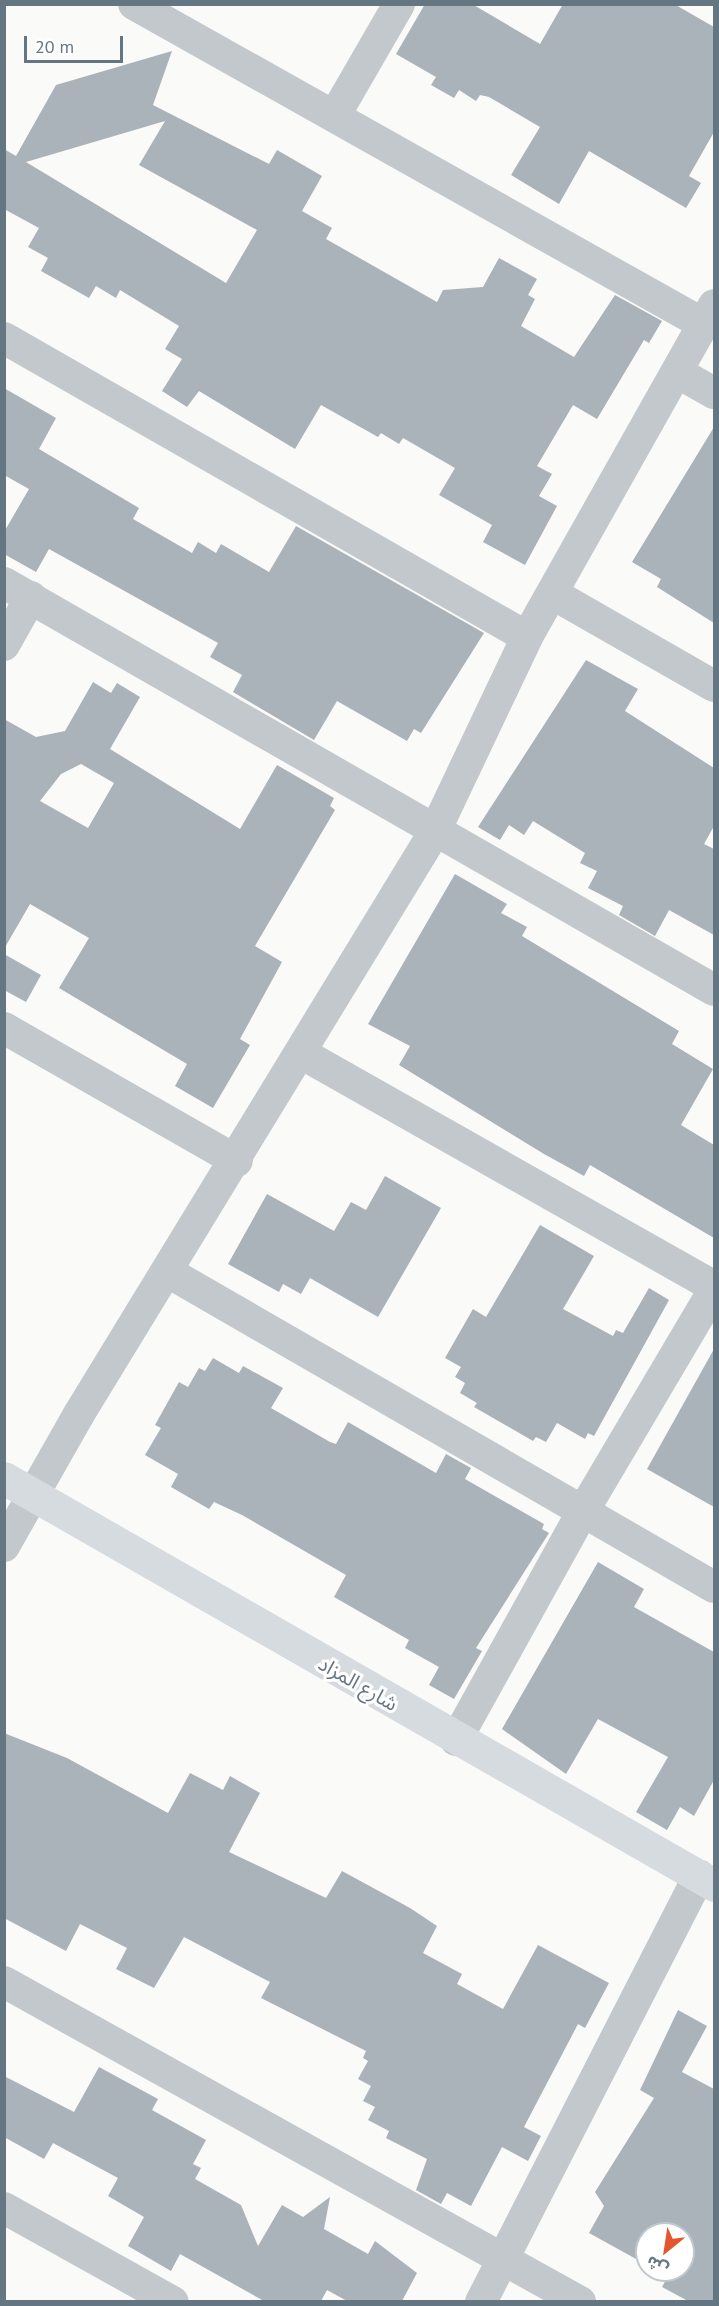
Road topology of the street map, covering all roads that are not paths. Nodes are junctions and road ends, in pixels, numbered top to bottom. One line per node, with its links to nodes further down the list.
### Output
1 (134, 4): 3 (street)
2 (399, 4): 3 (street)
3 (335, 115): 4 (street)
4 (709, 315): 6 (street)
5 (4, 338): 10 (street)
6 (677, 372): 7 (street); 9 (street)
7 (714, 393)
8 (18, 590): 11 (street); 13 (street)
9 (555, 595): 10 (street); 12 (street)
10 (527, 637): 13 (street)
11 (4, 645)
12 (714, 686)
13 (435, 831): 14 (street); 16 (street)
14 (714, 990)
15 (4, 1028): 17 (street)
16 (301, 1053): 17 (street); 19 (street)
17 (237, 1161): 18 (street)
18 (168, 1272): 21 (street); 22 (street)
19 (714, 1288): 22 (street)
20 (4, 1478): 21 (street, شارع المزاد)
21 (34, 1495): 23 (street); 25 (street, شارع المزاد)
22 (582, 1513): 24 (street); 25 (street)
23 (4, 1546)
24 (714, 1587)
25 (456, 1740): 26 (street, شارع المزاد)
26 (707, 1881): 29 (street)
27 (4, 1982): 29 (street)
28 (4, 2208): 30 (street)
29 (503, 2259): 31 (street); 32 (street)
30 (173, 2301)
31 (481, 2301)
32 (580, 2301)

